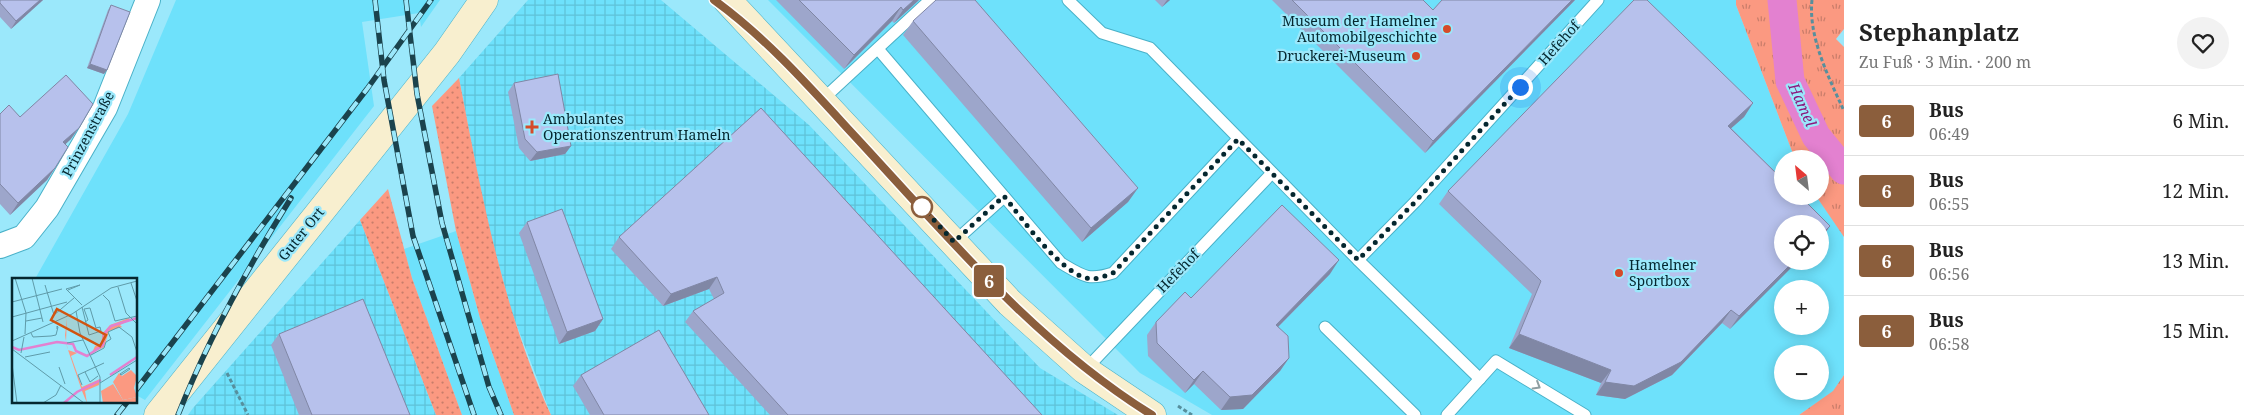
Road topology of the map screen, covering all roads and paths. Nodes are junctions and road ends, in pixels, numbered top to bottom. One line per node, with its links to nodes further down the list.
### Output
1 (148, 0): 19 (street, Prinzenstraße)
2 (484, 0): 12 (main road)
3 (503, 0): 12 (main road)
4 (714, 0): 10 (main road)
5 (727, 0): 10 (main road)
6 (930, 0): 11 (lane)
7 (1068, 0): 15 (lane)
8 (1598, 0): 20 (lane, Hefehof)
9 (1812, 0): 14 (path)
10 (747, 24): 13 (main road)
11 (878, 49): 13 (lane); 17 (lane)
12 (447, 53): 22 (main road, Guter Ort)
13 (822, 100): 18 (main road)
14 (1844, 111)
15 (1238, 139): 16 (lane); 17 (lane)
16 (1272, 173): 20 (lane); 23 (lane, Hefehof)
17 (1004, 196): 18 (lane)
18 (954, 242): 23 (main road)
19 (0, 246)
20 (1358, 260): 24 (lane)
21 (1325, 327): 29 (lane)
22 (215, 341): 26 (main road, Guter Ort); 27 (path)
23 (1085, 370): 28 (main road)
24 (1480, 379): 25 (lane); 30 (lane, one-way to 30)
25 (1453, 413)
26 (158, 415)
27 (248, 415)
28 (1152, 415)
29 (1415, 415)
30 (1586, 415)

